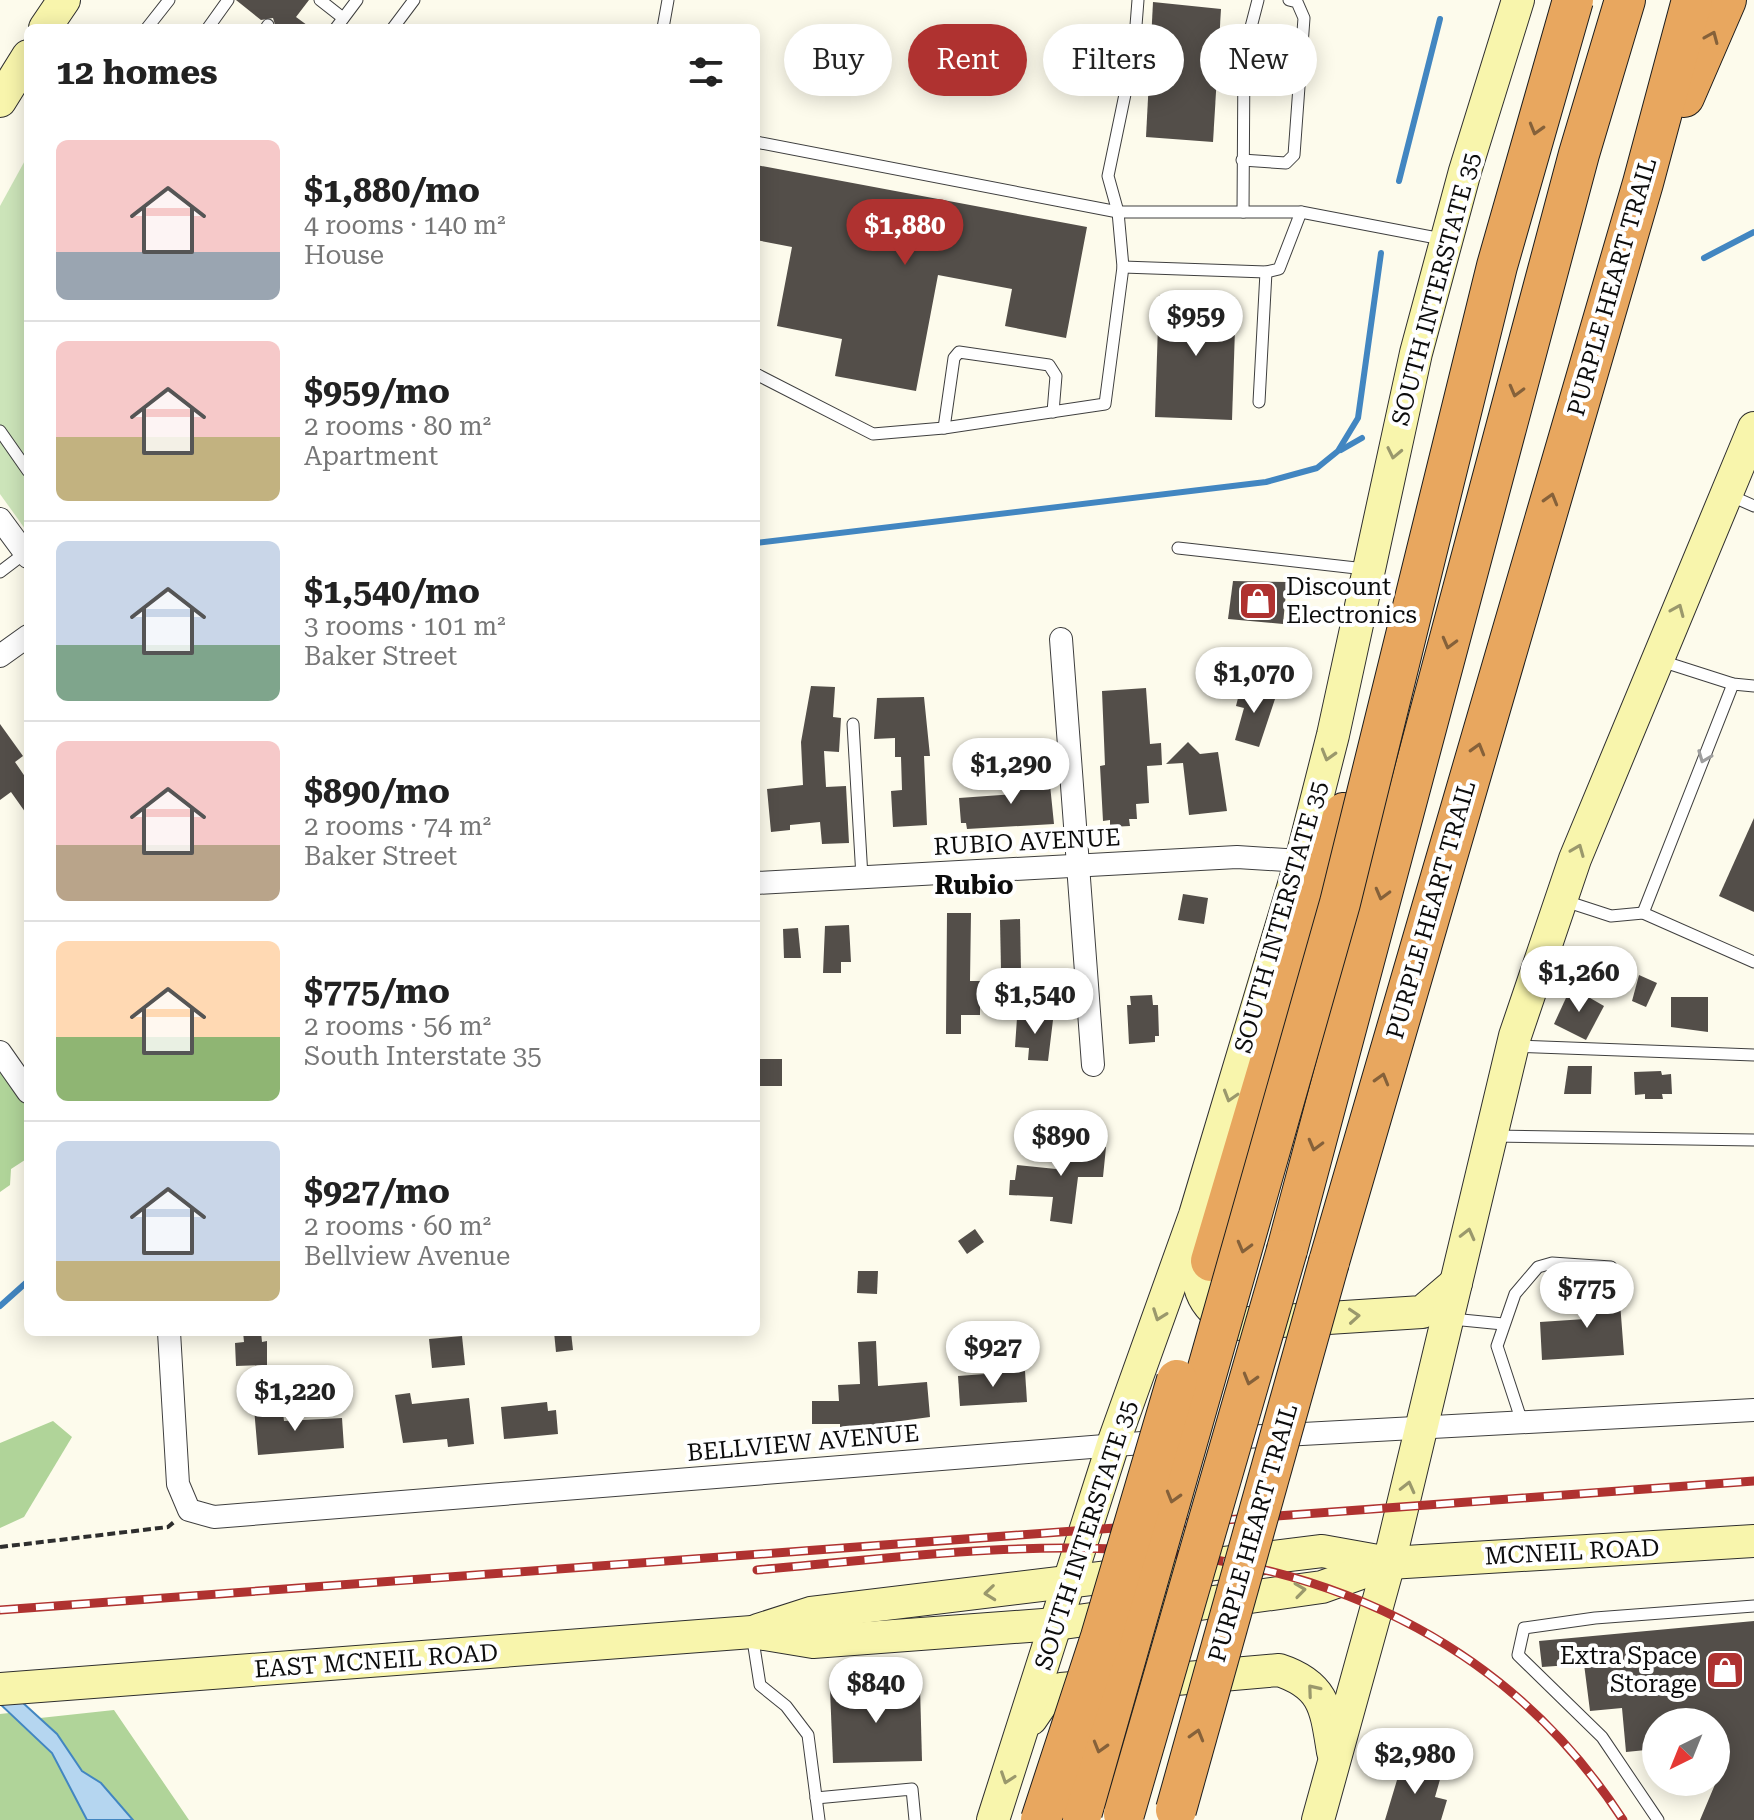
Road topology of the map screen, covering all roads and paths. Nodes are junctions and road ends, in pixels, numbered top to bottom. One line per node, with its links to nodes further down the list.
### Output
1 (63, 0): 17 (main road)
2 (169, 0): 18 (lane)
3 (228, 0): 19 (lane)
4 (320, 0): 16 (lane)
5 (357, 0): 16 (lane)
6 (414, 0): 20 (lane)
7 (668, 0): 21 (lane)
8 (1138, 0): 28 (lane)
9 (1258, 0): 26 (lane)
10 (1289, 0): 26 (lane)
11 (1518, 0): 31 (main road, SOUTH INTERSTATE 35)
12 (1573, 0): 92 (highway, one-way to 92, bridge)
13 (1625, 0): 25 (highway, PURPLE HEART TRAIL)
14 (1692, 0): 27 (highway, PURPLE HEART TRAIL)
15 (1726, 0): 27 (highway, one-way to 15)
16 (339, 23)
17 (48, 24)
18 (150, 24)
19 (211, 24)
20 (396, 24)
21 (664, 24)
22 (24, 62): 23 (main road)
23 (0, 101)
24 (760, 143): 28 (lane)
25 (1579, 154): 93 (highway, PURPLE HEART TRAIL, one-way to 93, bridge); 97 (highway, bridge)
26 (1242, 160): 29 (lane)
27 (1643, 183): 91 (highway, PURPLE HEART TRAIL, one-way to 27, bridge)
28 (1118, 212): 29 (lane); 32 (lane)
29 (1243, 212): 30 (lane)
30 (1301, 212): 31 (lane); 33 (lane)
31 (1447, 240): 46 (main road, SOUTH INTERSTATE 35, one-way to 46)
32 (1123, 267): 33 (lane); 36 (lane)
33 (1266, 272): 35 (lane)
34 (760, 376): 37 (lane)
35 (1259, 402)
36 (1053, 412): 37 (lane); 37 (lane)
37 (944, 428)
38 (1754, 428): 41 (main road)
39 (0, 431): 40 (lane)
40 (24, 465)
41 (1740, 500): 51 (main road, one-way to 41)
42 (0, 519): 44 (street)
43 (1178, 548): 46 (lane)
44 (24, 551)
45 (24, 557): 47 (lane)
46 (1369, 570): 55 (main road, SOUTH INTERSTATE 35, one-way to 55)
47 (0, 572)
48 (24, 639): 50 (street)
49 (1061, 639): 56 (street)
50 (0, 656)
51 (1657, 660): 52 (lane); 59 (main road, one-way to 51)
52 (1733, 684): 53 (lane); 60 (lane, one-way to 60)
53 (1754, 686)
54 (853, 724): 57 (lane)
55 (1301, 861): 56 (street, RUBIO AVENUE); 69 (main road, SOUTH INTERSTATE 35, one-way to 69)
56 (1078, 865): 57 (street, RUBIO AVENUE); 65 (street)
57 (862, 877): 58 (street, RUBIO AVENUE)
58 (760, 883)
59 (1561, 900): 60 (lane); 62 (main road)
60 (1643, 913): 61 (lane)
61 (1754, 962)
62 (1514, 1046): 64 (lane); 67 (main road)
63 (0, 1052): 66 (street)
64 (1754, 1055)
65 (1093, 1065)
66 (24, 1086)
67 (1492, 1136): 68 (lane); 71 (main road, one-way to 67)
68 (1754, 1140)
69 (1195, 1215): 71 (main road, one-way to 71); 78 (main road, SOUTH INTERSTATE 35, one-way to 78)
70 (1611, 1267): 73 (lane)
71 (1456, 1283): 72 (main road)
72 (1447, 1319): 73 (lane); 77 (main road)
73 (1503, 1324): 76 (lane)
74 (169, 1336): 79 (street)
75 (1754, 1410): 76 (street, BELLVIEW AVENUE)
76 (1522, 1422): 77 (street, BELLVIEW AVENUE)
77 (1422, 1427): 78 (street, BELLVIEW AVENUE); 82 (main road, one-way to 77)
78 (1113, 1444): 79 (street, BELLVIEW AVENUE); 83 (main road, SOUTH INTERSTATE 35)
79 (189, 1510): 81 (path)
80 (1754, 1541): 82 (main road, MCNEIL ROAD)
81 (0, 1547)
82 (1389, 1563): 83 (main road, MCNEIL ROAD); 85 (main road, MCNEIL ROAD, one-way to 82); 89 (main road)
83 (1067, 1585): 85 (main road, SOUTH INTERSTATE 35); 86 (main road, EAST MCNEIL ROAD, one-way to 86)
84 (1754, 1606): 99 (lane)
85 (1056, 1624): 86 (main road, EAST MCNEIL ROAD); 88 (main road, SOUTH INTERSTATE 35)
86 (752, 1632): 87 (main road, EAST MCNEIL ROAD); 90 (lane)
87 (0, 1689)
88 (1023, 1730): 89 (main road, one-way to 88); 96 (main road, SOUTH INTERSTATE 35, one-way to 96)
89 (1335, 1763): 98 (main road)
90 (816, 1798): 94 (lane); 95 (lane)
91 (1174, 1815)
92 (1080, 1816)
93 (1123, 1817)
94 (819, 1820)
95 (915, 1820)
96 (993, 1820)
97 (1041, 1820)
98 (1318, 1820)
99 (1658, 1820)

